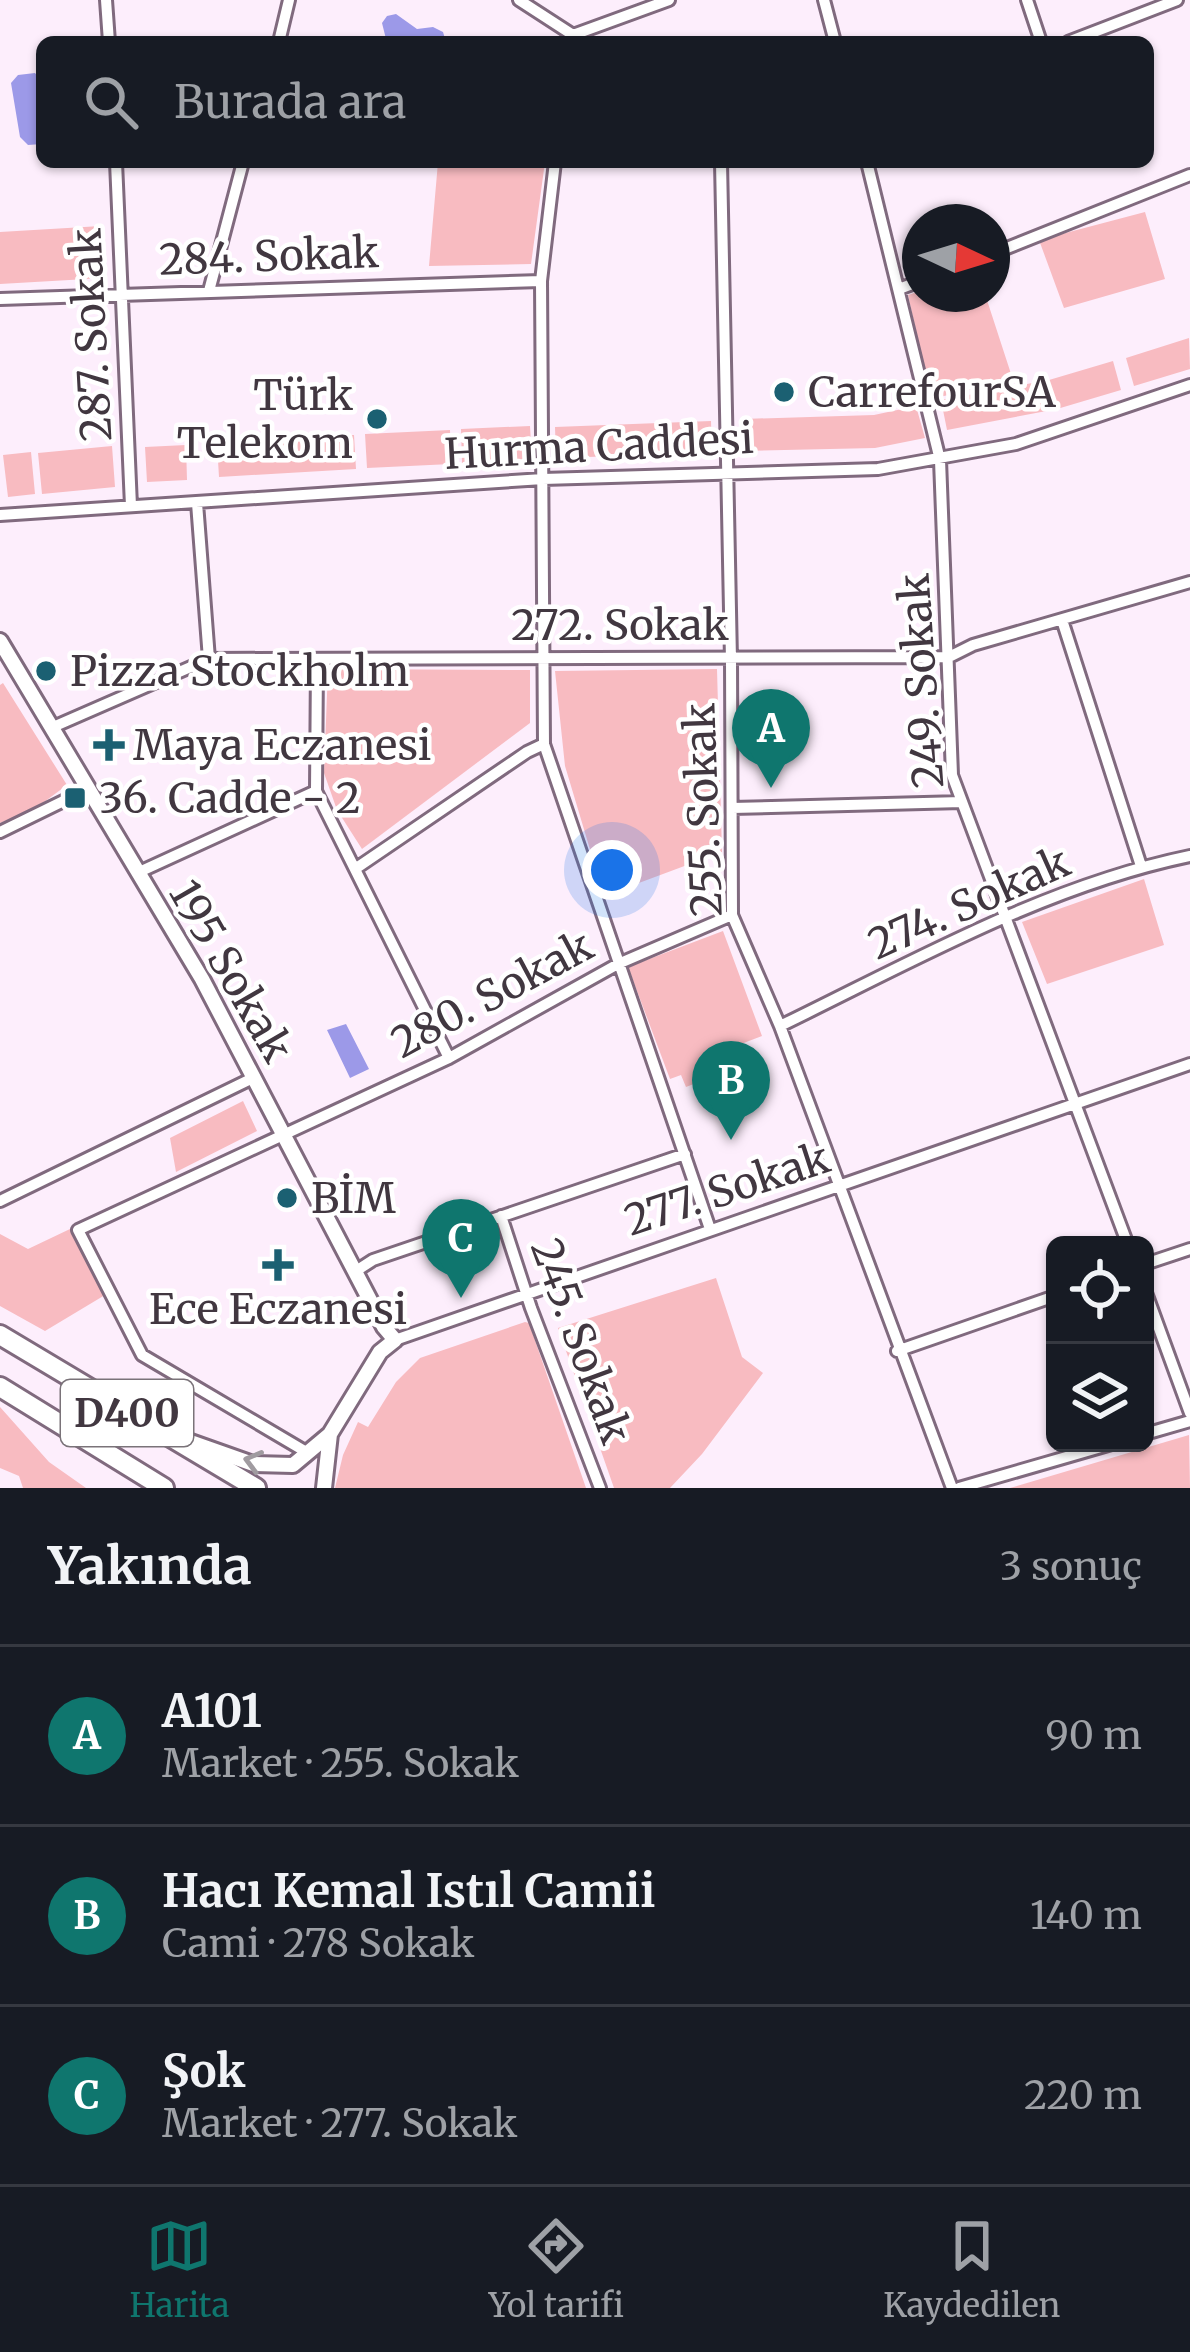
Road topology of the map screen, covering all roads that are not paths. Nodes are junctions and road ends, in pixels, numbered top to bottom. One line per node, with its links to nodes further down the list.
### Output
1 (106, 0): 9 (street)
2 (289, 0): 10 (street)
3 (519, 0): 11 (street)
4 (669, 0): 8 (street)
5 (824, 0): 13 (street)
6 (1027, 0): 14 (street)
7 (1177, 0): 15 (street)
8 (651, 3): 12 (street)
9 (109, 36)
10 (280, 36)
11 (568, 36)
12 (579, 36)
13 (833, 36)
14 (1040, 36)
15 (1084, 36)
16 (116, 168): 27 (street, 287. Sokak)
17 (241, 168): 26 (street)
18 (554, 168): 23 (street)
19 (722, 168): 31 (street, 255. Sokak)
20 (868, 168): 25 (street, 249. Sokak)
21 (1190, 175): 22 (street)
22 (1010, 247)
23 (541, 280): 26 (street, 284. Sokak); 32 (street)
24 (902, 288): 25 (street)
25 (898, 289): 30 (street, 249. Sokak)
26 (209, 291): 27 (street, 284. Sokak)
27 (122, 295): 28 (street, 284. Sokak); 34 (street, 287. Sokak)
28 (0, 299)
29 (1190, 385): 30 (street, Hurma Caddesi)
30 (940, 460): 31 (street, Hurma Caddesi); 39 (street, 249. Sokak)
31 (726, 472): 32 (street, Hurma Caddesi); 42 (street, 255. Sokak)
32 (543, 479): 33 (street, Hurma Caddesi); 40 (street)
33 (196, 503): 34 (street, Hurma Caddesi); 41 (street)
34 (131, 506): 35 (street, Hurma Caddesi)
35 (0, 515)
36 (1190, 582): 37 (street, 272. Sokak)
37 (1063, 620): 39 (street, 272. Sokak); 52 (street)
38 (0, 640): 44 (street, 195 Sokak)
39 (949, 656): 42 (street, 272. Sokak); 48 (street, 249. Sokak)
40 (545, 657): 42 (street, 272. Sokak); 43 (street, 272. Sokak); 45 (street)
41 (208, 659): 43 (street, 272. Sokak); 44 (street, 272. Sokak)
42 (731, 659): 49 (street, 255. Sokak)
43 (317, 661): 47 (street)
44 (52, 727): 46 (street, 195 Sokak)
45 (544, 744): 53 (street); 57 (street)
46 (88, 789): 50 (street); 54 (street, 195 Sokak)
47 (316, 791): 53 (street); 54 (street)
48 (962, 802): 49 (street); 56 (street, 249. Sokak)
49 (732, 808): 55 (street, 255. Sokak)
50 (0, 832)
51 (1190, 856): 52 (street, 274. Sokak)
52 (1142, 866): 56 (street, 274. Sokak)
53 (356, 869): 59 (street)
54 (137, 873): 61 (street, 195 Sokak)
55 (731, 915): 57 (street, 280. Sokak); 58 (street, 255. Sokak)
56 (1006, 917): 58 (street, 274. Sokak); 62 (street, 249. Sokak)
57 (618, 964): 59 (street, 280. Sokak); 64 (street)
58 (780, 1026): 65 (street, 255. Sokak)
59 (449, 1058): 63 (street, 280. Sokak)
60 (1190, 1064): 62 (street, 277. Sokak)
61 (255, 1077): 63 (street, 195 Sokak); 66 (street)
62 (1077, 1106): 65 (street, 277. Sokak); 69 (street, 249. Sokak)
63 (286, 1136): 72 (street, 195 Sokak); 85 (street, 280. Sokak)
64 (685, 1154): 67 (street); 68 (street)
65 (841, 1186): 68 (street, 277. Sokak); 78 (street, 255. Sokak)
66 (0, 1201)
67 (501, 1216): 72 (street); 73 (street, 245. Sokak)
68 (710, 1229): 73 (street, 277. Sokak)
69 (1125, 1236)
70 (1190, 1249): 71 (street)
71 (1154, 1261)
72 (356, 1271): 77 (street, 195 Sokak)
73 (526, 1292): 77 (street, 277. Sokak); 89 (street, 245. Sokak)
74 (1046, 1299): 78 (street)
75 (1154, 1315): 80 (street)
76 (0, 1335): 83 (highway, D400)
77 (395, 1340): 82 (street)
78 (898, 1351): 90 (street, 255. Sokak)
79 (0, 1387): 86 (highway, D400)
80 (1190, 1417): 81 (street)
81 (1154, 1431)
82 (330, 1434): 85 (street); 88 (street)
83 (167, 1436): 85 (street, one-way to 83); 87 (highway, D400)
84 (1083, 1452): 90 (street)
85 (308, 1453)
86 (164, 1488)
87 (256, 1488)
88 (324, 1488)
89 (600, 1488)
90 (955, 1488)

